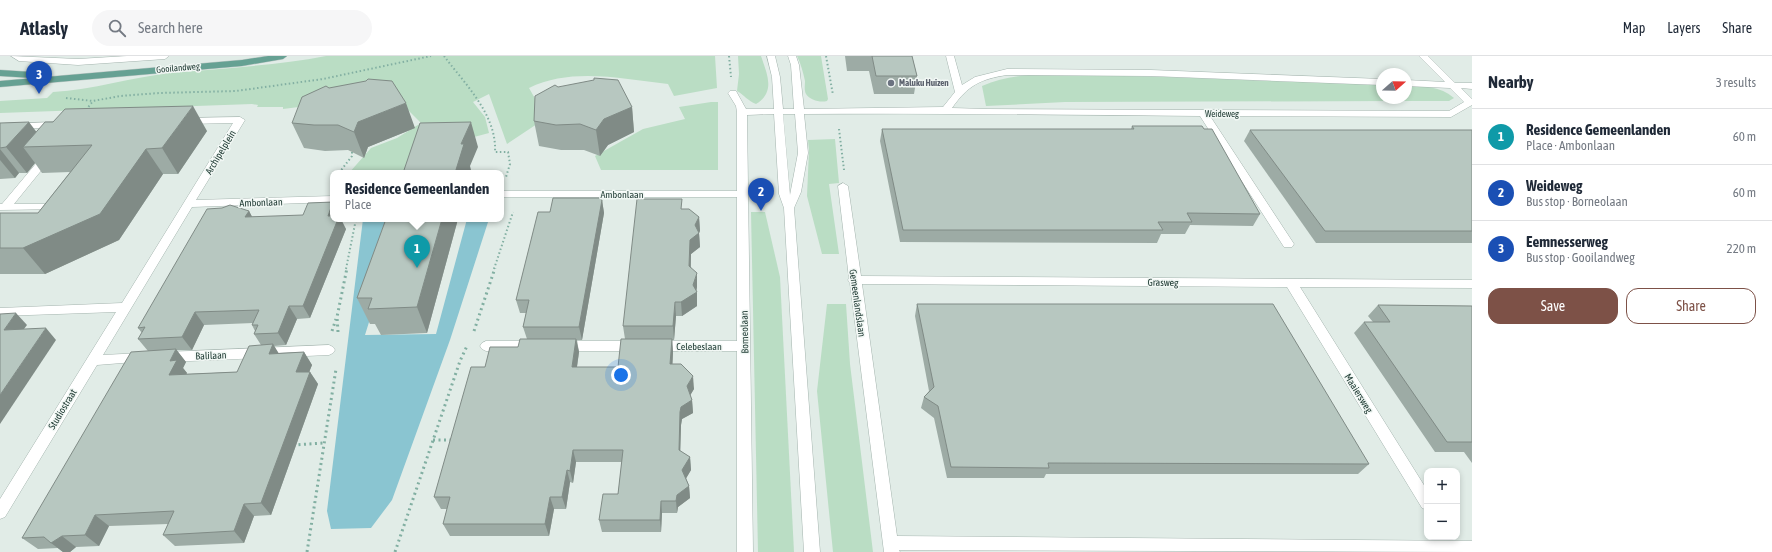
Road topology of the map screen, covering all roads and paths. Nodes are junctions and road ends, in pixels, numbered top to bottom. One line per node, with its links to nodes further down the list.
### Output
1 (15, 56): 2 (street, Gooilandweg)
2 (164, 56)
3 (283, 56): 12 (main road, Gooilandweg)
4 (431, 56): 21 (path)
5 (444, 56): 34 (path)
6 (771, 56): 25 (street)
7 (792, 56): 22 (street)
8 (826, 56): 23 (path)
9 (950, 56): 18 (street)
10 (1423, 56): 16 (street)
11 (0, 73): 12 (main road, Gooilandweg)
12 (73, 78): 15 (main road, Gooilandweg)
13 (1376, 82): 18 (street)
14 (1412, 83): 16 (street)
15 (0, 84)
16 (1452, 85): 17 (street); 27 (street, Weideweg)
17 (1472, 86)
18 (959, 91): 24 (street)
19 (733, 94): 26 (street, Borneolaan)
20 (64, 98): 21 (path)
21 (93, 100): 29 (path)
22 (799, 110): 23 (street, Weideweg); 25 (street, Weideweg); 42 (street)
23 (836, 110): 24 (street, Weideweg); 35 (path)
24 (946, 110): 27 (street, Weideweg)
25 (778, 111): 26 (street); 42 (street)
26 (742, 112): 37 (street, Borneolaan)
27 (1204, 114): 45 (street)
28 (178, 122): 39 (street, Archipelplein)
29 (75, 125): 30 (street)
30 (0, 127)
31 (57, 146): 40 (street)
32 (352, 148): 33 (path)
33 (341, 170)
34 (506, 178)
35 (843, 186): 46 (street, Gemeenlandslaan)
36 (504, 194): 37 (street, Ambonlaan)
37 (742, 194): 55 (street, Borneolaan)
38 (330, 199): 39 (street, Ambonlaan)
39 (188, 204): 49 (street, Archipelplein)
40 (2, 207): 41 (street)
41 (59, 207)
42 (790, 208): 71 (street)
43 (514, 211): 52 (path)
44 (355, 222): 51 (path)
45 (1288, 244)
46 (854, 280): 47 (street, Grasweg); 66 (street, Gemeenlandslaan)
47 (1291, 283): 48 (street, Grasweg); 63 (street, Maaiersweg)
48 (1472, 284)
49 (125, 306): 50 (street); 57 (street, Studiostraat)
50 (0, 312)
51 (338, 335)
52 (471, 336)
53 (469, 341): 59 (path)
54 (486, 346): 55 (street, Celebeslaan)
55 (744, 346): 70 (street, Borneolaan)
56 (330, 350): 57 (street, Balilaan)
57 (93, 360): 64 (street, Studiostraat)
58 (336, 364): 61 (path)
59 (433, 440): 60 (path); 69 (path)
60 (459, 440)
61 (324, 444): 62 (path); 68 (path)
62 (288, 445)
63 (1424, 498)
64 (0, 512)
65 (1454, 545): 66 (street); 67 (street)
66 (891, 547)
67 (1472, 548)
68 (307, 552)
69 (395, 552)
70 (745, 552)
71 (812, 552)

